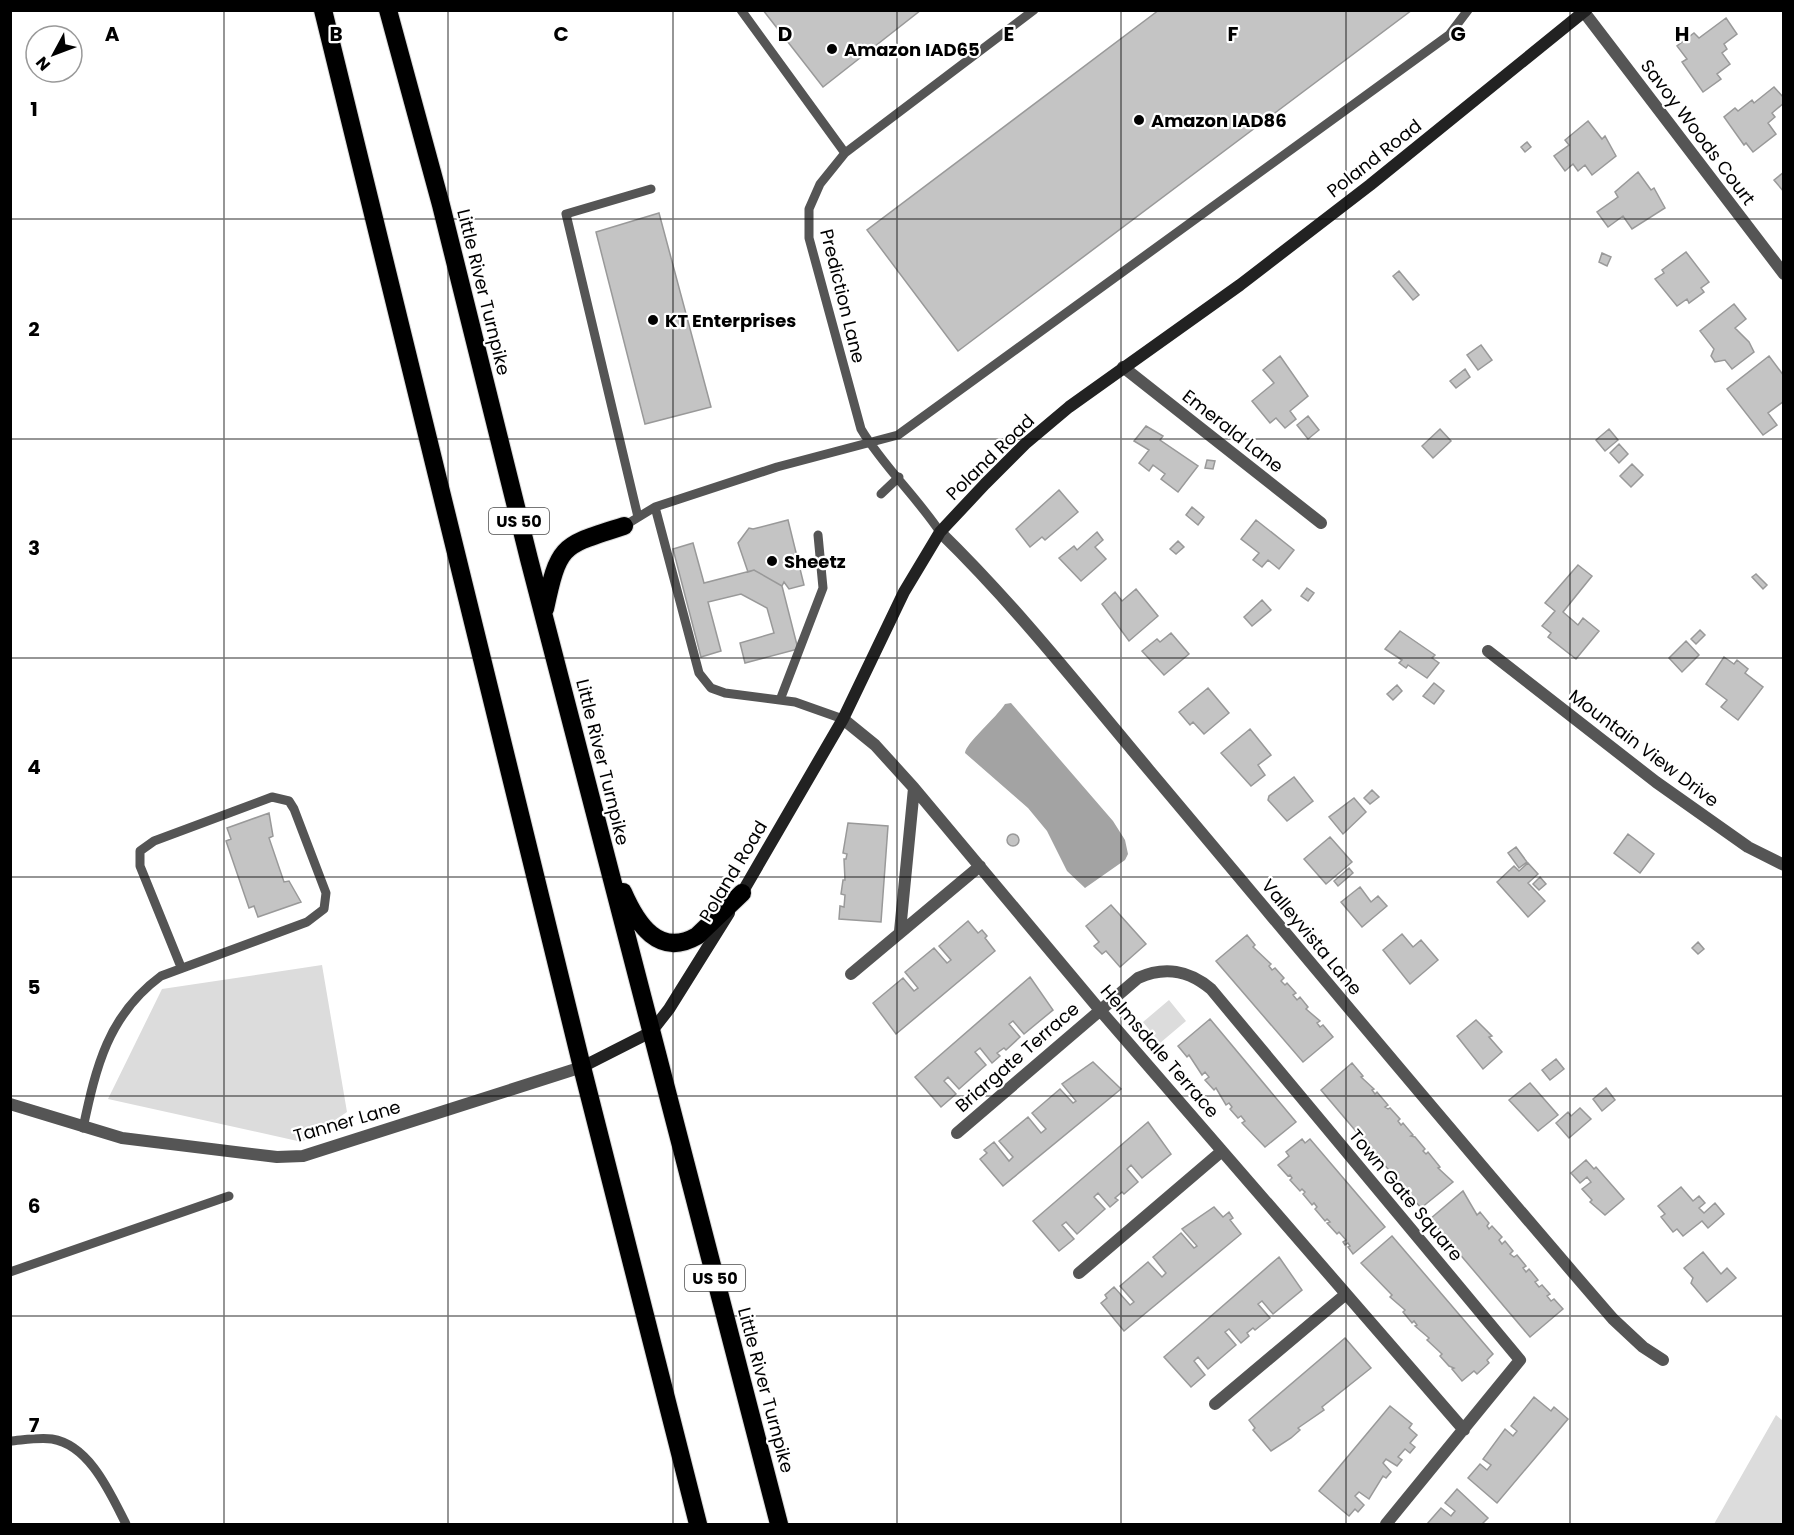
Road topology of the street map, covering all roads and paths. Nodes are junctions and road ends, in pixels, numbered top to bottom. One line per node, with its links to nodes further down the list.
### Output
1 (323, 10): 33 (highway)
2 (388, 10): 19 (highway, Little River Turnpike / US 50)
3 (741, 10): 7 (lane)
4 (1034, 10): 7 (lane, Prediction Lane)
5 (1468, 10): 11 (lane)
6 (1585, 11): 9 (street, Savoy Woods Court); 10 (street, Poland Road)
7 (845, 153): 11 (lane, Prediction Lane)
8 (651, 189): 15 (lane)
9 (1784, 274)
10 (1123, 367): 16 (street, Emerald Lane); 17 (street, Poland Road)
11 (870, 444): 12 (lane, Prediction Lane); 14 (lane)
12 (899, 477): 13 (lane); 17 (lane, Prediction Lane)
13 (881, 494)
14 (655, 507): 15 (lane); 21 (lane)
15 (631, 521): 19 (highway)
16 (1321, 523)
17 (940, 532): 22 (street, Poland Road); 42 (street, Valleyvista Lane)
18 (818, 535): 21 (lane)
19 (544, 613): 24 (highway, Little River Turnpike / US 50)
20 (1488, 651): 25 (street, Mountain View Drive)
21 (780, 700): 22 (lane)
22 (843, 719): 23 (street, Helmsdale Terrace); 27 (street, Poland Road)
23 (914, 788): 26 (street, Helmsdale Terrace); 28 (street)
24 (602, 841): 27 (highway); 32 (highway, Little River Turnpike / US 50)
25 (1784, 865)
26 (980, 866): 28 (street); 31 (street, Helmsdale Terrace)
27 (742, 893): 32 (street, Poland Road)
28 (900, 931): 30 (street)
29 (181, 967): 29 (lane); 35 (lane)
30 (851, 974)
31 (1099, 1010): 36 (street, Briargate Terrace); 37 (street, Helmsdale Terrace); 44 (street, Town Gate Square)
32 (651, 1032): 33 (street, Poland Road); 48 (highway, Little River Turnpike / US 50)
33 (582, 1067): 35 (street, Tanner Lane); 47 (highway)
34 (10, 1104): 35 (street, Tanner Lane)
35 (82, 1128)
36 (957, 1133)
37 (1222, 1151): 40 (street); 41 (street, Helmsdale Terrace)
38 (229, 1196): 39 (lane)
39 (10, 1272)
40 (1078, 1273)
41 (1346, 1294): 43 (street); 44 (street, Helmsdale Terrace)
42 (1663, 1360)
43 (1215, 1404)
44 (1464, 1430): 49 (street, Town Gate Square)
45 (10, 1441): 46 (lane)
46 (126, 1524)
47 (698, 1524)
48 (779, 1524)
49 (1386, 1524)

